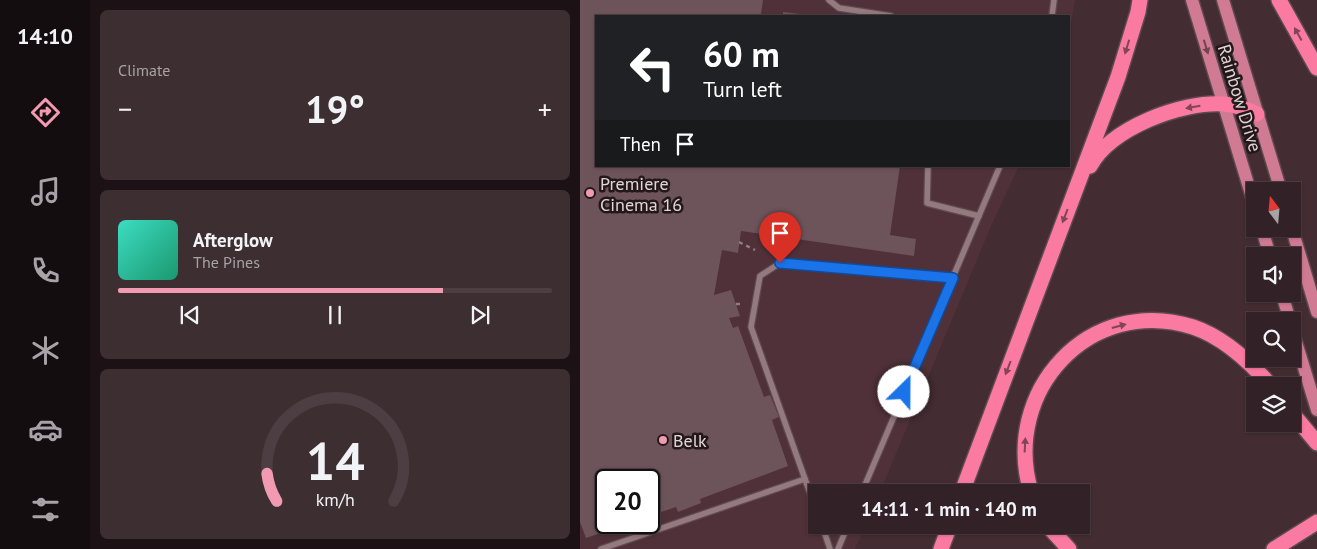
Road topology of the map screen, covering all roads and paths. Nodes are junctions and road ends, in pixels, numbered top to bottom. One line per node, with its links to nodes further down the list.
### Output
1 (829, 0): 7 (lane)
2 (1054, 0): 8 (lane)
3 (1140, 0): 16 (highway, one-way to 16)
4 (1192, 0): 10 (main road, Rainbow Drive, one-way to 10)
5 (1223, 0): 11 (main road, Rainbow Drive)
6 (1279, 0): 9 (highway, one-way to 6)
7 (884, 15)
8 (1052, 15)
9 (1317, 68)
10 (1224, 104): 11 (highway); 14 (main road, Rainbow Drive); 16 (highway, one-way to 16)
11 (1257, 114): 15 (main road, Rainbow Drive)
12 (928, 167): 17 (lane)
13 (1000, 167): 17 (lane)
14 (1248, 182)
15 (1278, 182)
16 (1072, 196): 32 (highway, one-way to 32)
17 (979, 216): 21 (lane)
18 (1295, 238): 24 (main road)
19 (739, 242): 20 (path)
20 (755, 250)
21 (953, 278): 30 (lane); 31 (lane)
22 (736, 304): 23 (path)
23 (743, 304)
24 (1317, 312)
25 (1301, 358): 27 (main road)
26 (1262, 377): 33 (highway, one-way to 26)
27 (1317, 410)
28 (1301, 424): 29 (highway)
29 (1317, 443)
30 (805, 479): 34 (lane); 41 (lane)
31 (865, 484)
32 (965, 484)
33 (1029, 484)
34 (808, 487)
35 (1317, 522): 40 (highway)
36 (825, 534): 42 (lane)
37 (844, 534): 43 (lane)
38 (946, 534): 44 (highway)
39 (1055, 534): 45 (highway)
40 (1288, 540): 46 (highway); 47 (highway)
41 (601, 549)
42 (830, 549)
43 (838, 549)
44 (940, 549)
45 (1069, 549)
46 (1265, 549)
47 (1274, 549)

